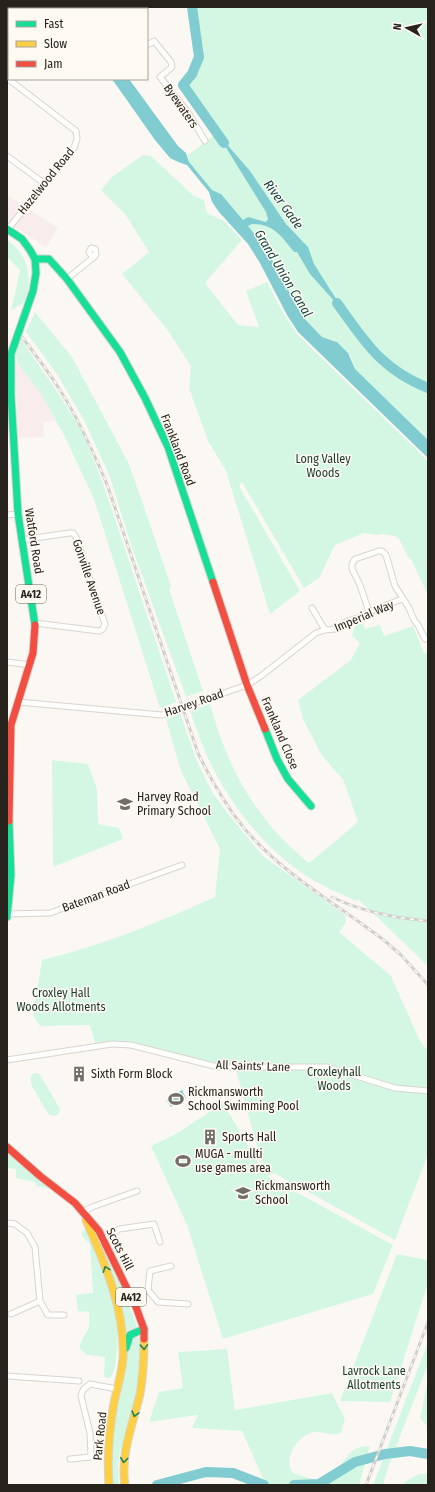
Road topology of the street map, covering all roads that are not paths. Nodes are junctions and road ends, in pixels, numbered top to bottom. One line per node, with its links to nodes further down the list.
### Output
1 (148, 44): 3 (street, Byewaters)
2 (10, 80): 5 (street, Hazelwood Road)
3 (205, 141)
4 (7, 156): 5 (street)
5 (44, 184): 6 (street, Hazelwood Road)
6 (7, 229): 8 (main road)
7 (93, 258): 9 (street)
8 (35, 259): 9 (main road, Frankland Road); 10 (main road, Watford Road / A412)
9 (67, 279): 22 (main road, Frankland Road)
10 (9, 351): 11 (main road, Watford Road / A412)
11 (18, 514): 12 (street); 13 (main road, Watford Road / A412)
12 (7, 515)
13 (20, 540): 17 (main road, Watford Road / A412); 17 (street, Gonville Avenue)
14 (402, 599): 16 (street, Imperial Way); 16 (street); 19 (street)
15 (312, 608): 18 (street)
16 (369, 612): 18 (street, Imperial Way)
17 (35, 623): 21 (main road, Watford Road / A412)
18 (325, 630): 22 (street, Harvey Road)
19 (425, 639)
20 (7, 662): 21 (street)
21 (30, 665): 23 (main road, Watford Road / A412)
22 (248, 685): 23 (street, Harvey Road, bridge); 24 (main road, Frankland Close)
23 (18, 702): 26 (main road, Watford Road / A412)
24 (311, 806)
25 (182, 865): 26 (street, Bateman Road)
26 (7, 915)
27 (7, 1060): 28 (street, All Saints' Lane)
28 (428, 1091)
29 (7, 1147): 31 (main road, Scots Hill / A412)
30 (137, 1191): 31 (street)
31 (83, 1212): 33 (main road, Scots Hill / A412); 35 (main road, Scots Hill / A412)
32 (7, 1223): 39 (street)
33 (104, 1240): 34 (street); 35 (street); 38 (main road, Scots Hill / A412)
34 (160, 1242)
35 (96, 1243): 44 (main road, Scots Hill / A412, one-way to 35)
36 (171, 1266): 37 (street)
37 (148, 1290): 38 (street); 40 (street)
38 (131, 1297): 43 (main road, Scots Hill / A412)
39 (40, 1301): 41 (street); 42 (street)
40 (188, 1304)
41 (11, 1314)
42 (64, 1315)
43 (144, 1329): 44 (main road, A412); 50 (main road, Scots Hill / A412, one-way to 50)
44 (123, 1358): 47 (main road, Scots Hill / A412)
45 (7, 1376): 46 (street)
46 (79, 1381)
47 (117, 1389): 48 (street); 49 (main road, Park Road / A412)
48 (70, 1459)
49 (109, 1485)
50 (125, 1485)

